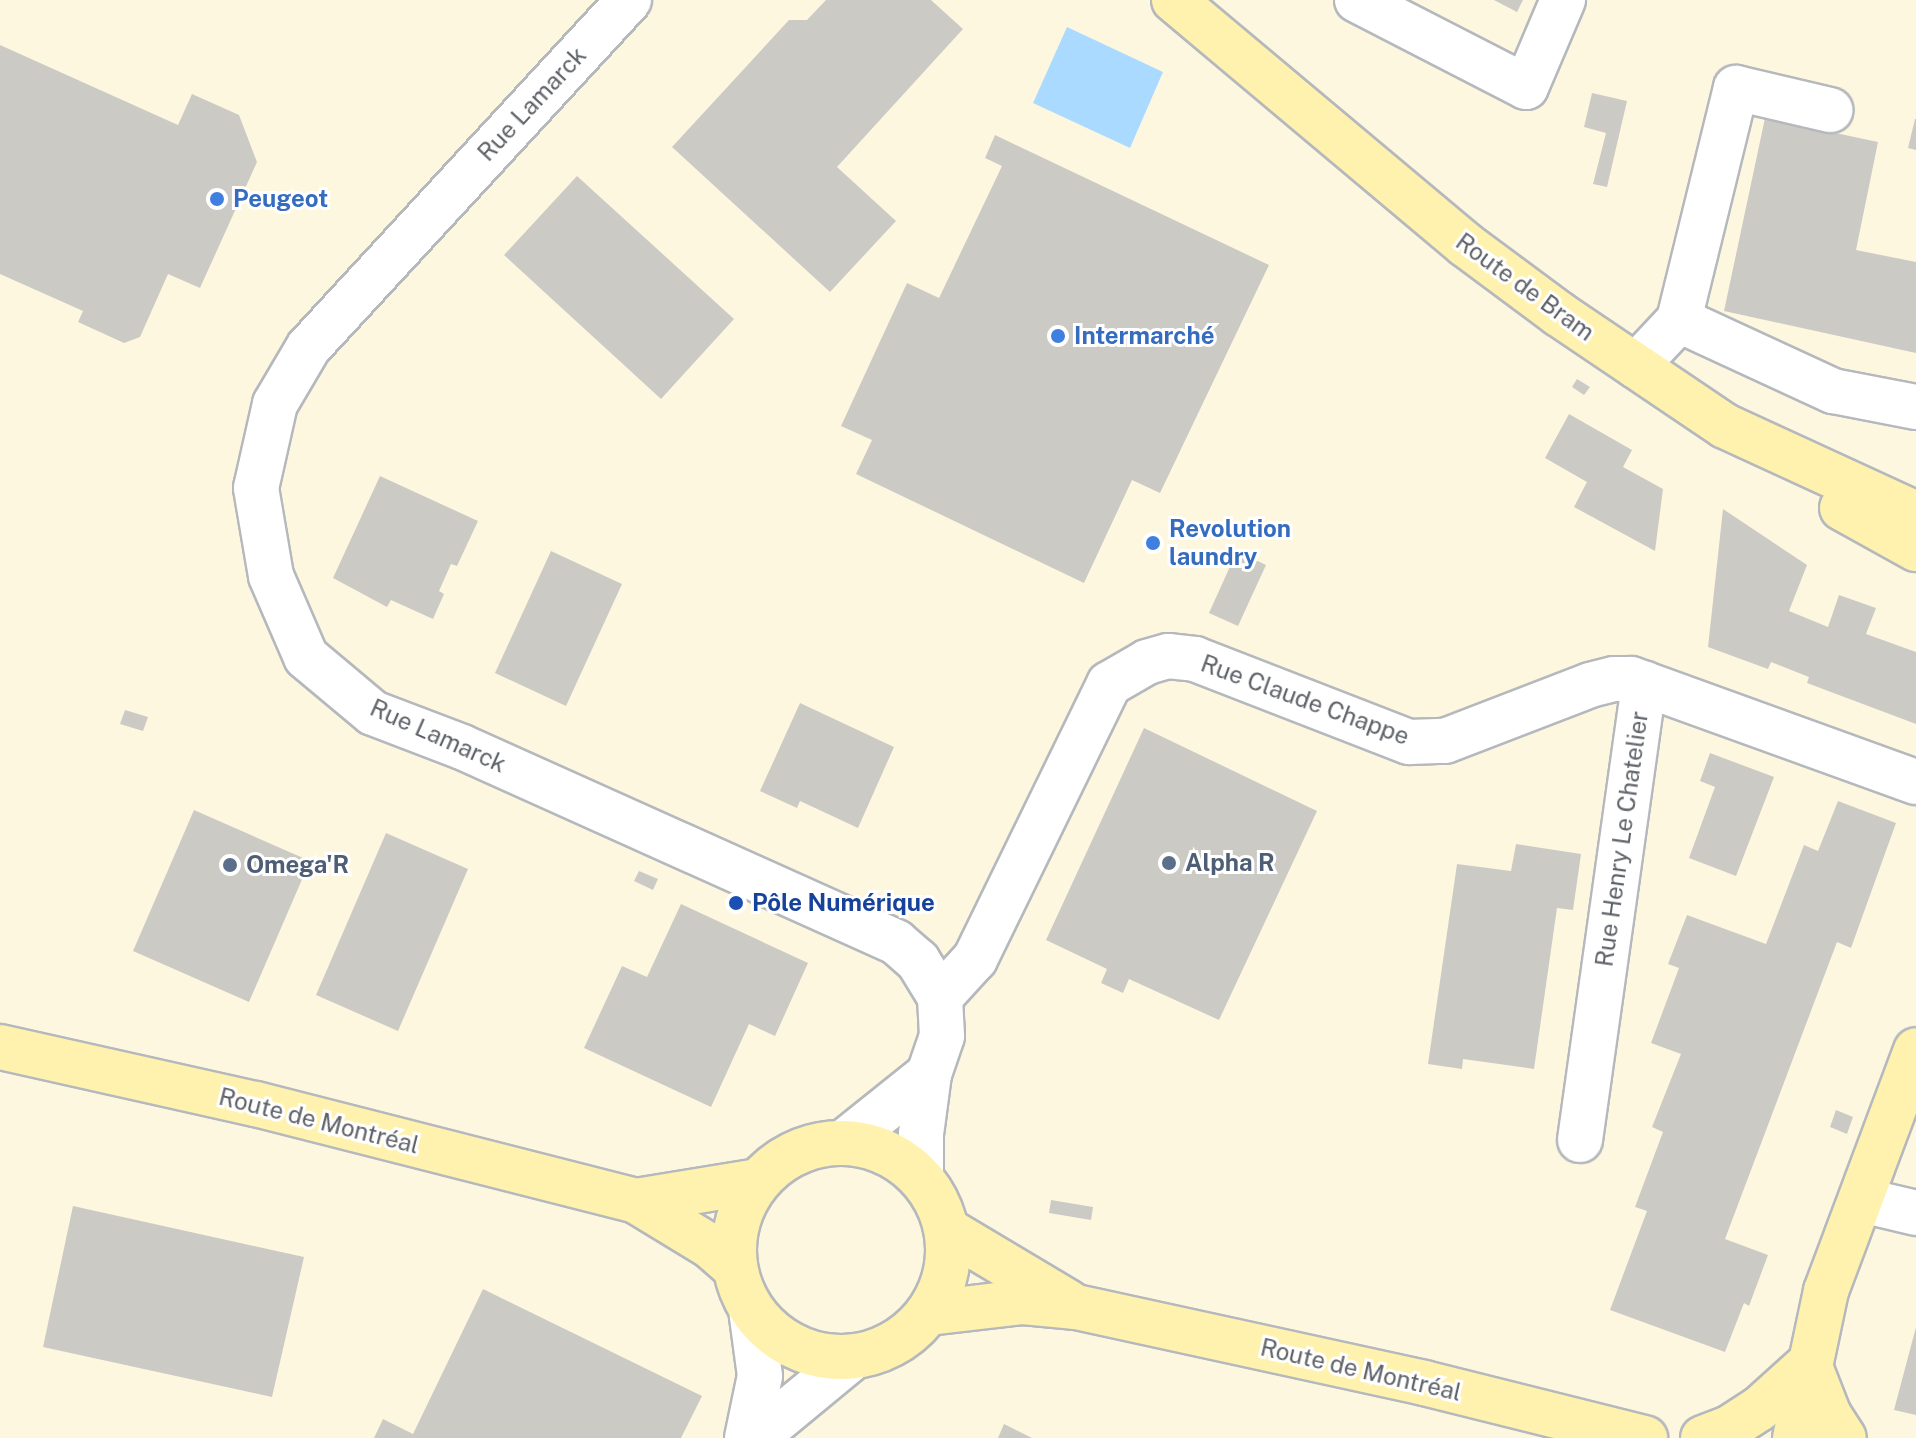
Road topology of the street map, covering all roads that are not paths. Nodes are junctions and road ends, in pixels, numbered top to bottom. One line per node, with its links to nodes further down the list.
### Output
1 (629, 0): 14 (street, Rue Lamarck)
2 (1357, 0): 3 (street)
3 (1563, 0)
4 (1196, 7): 7 (main road, Route de Bram)
5 (1830, 110): 6 (street)
6 (1679, 320): 7 (street); 8 (street)
7 (1636, 366): 9 (main road, Route de Bram)
8 (1916, 407)
9 (1725, 426): 10 (main road, Route de Bram); 11 (main road)
10 (1909, 506)
11 (1916, 549)
12 (1644, 683): 13 (street, Rue Henry Le Chatelier); 14 (street, Rue Claude Chappe); 18 (street, Rue Henry Le Chatelier)
13 (1916, 782)
14 (940, 997): 17 (street)
15 (0, 1047): 23 (main road, Route de Montréal)
16 (1916, 1050): 22 (main road)
17 (929, 1074): 19 (street); 20 (street)
18 (1580, 1140)
19 (843, 1143): 20 (main road); 21 (main road)
20 (921, 1177): 25 (main road)
21 (758, 1181): 23 (main road, Route de Montréal); 26 (main road)
22 (1861, 1200): 24 (street); 31 (main road)
23 (636, 1201): 26 (main road, Route de Montréal)
24 (1916, 1213)
25 (947, 1230): 27 (main road, Route de Montréal); 29 (main road)
26 (735, 1268): 28 (main road)
27 (1076, 1307): 29 (main road, Route de Montréal); 34 (main road, Route de Montréal)
28 (751, 1309): 30 (main road); 32 (street)
29 (929, 1313): 30 (main road)
30 (852, 1358): 33 (street)
31 (1809, 1364): 35 (main road); 36 (main road); 37 (main road)
32 (747, 1438)
33 (755, 1438)
34 (1645, 1438)
35 (1703, 1438)
36 (1795, 1438)
37 (1844, 1438)

